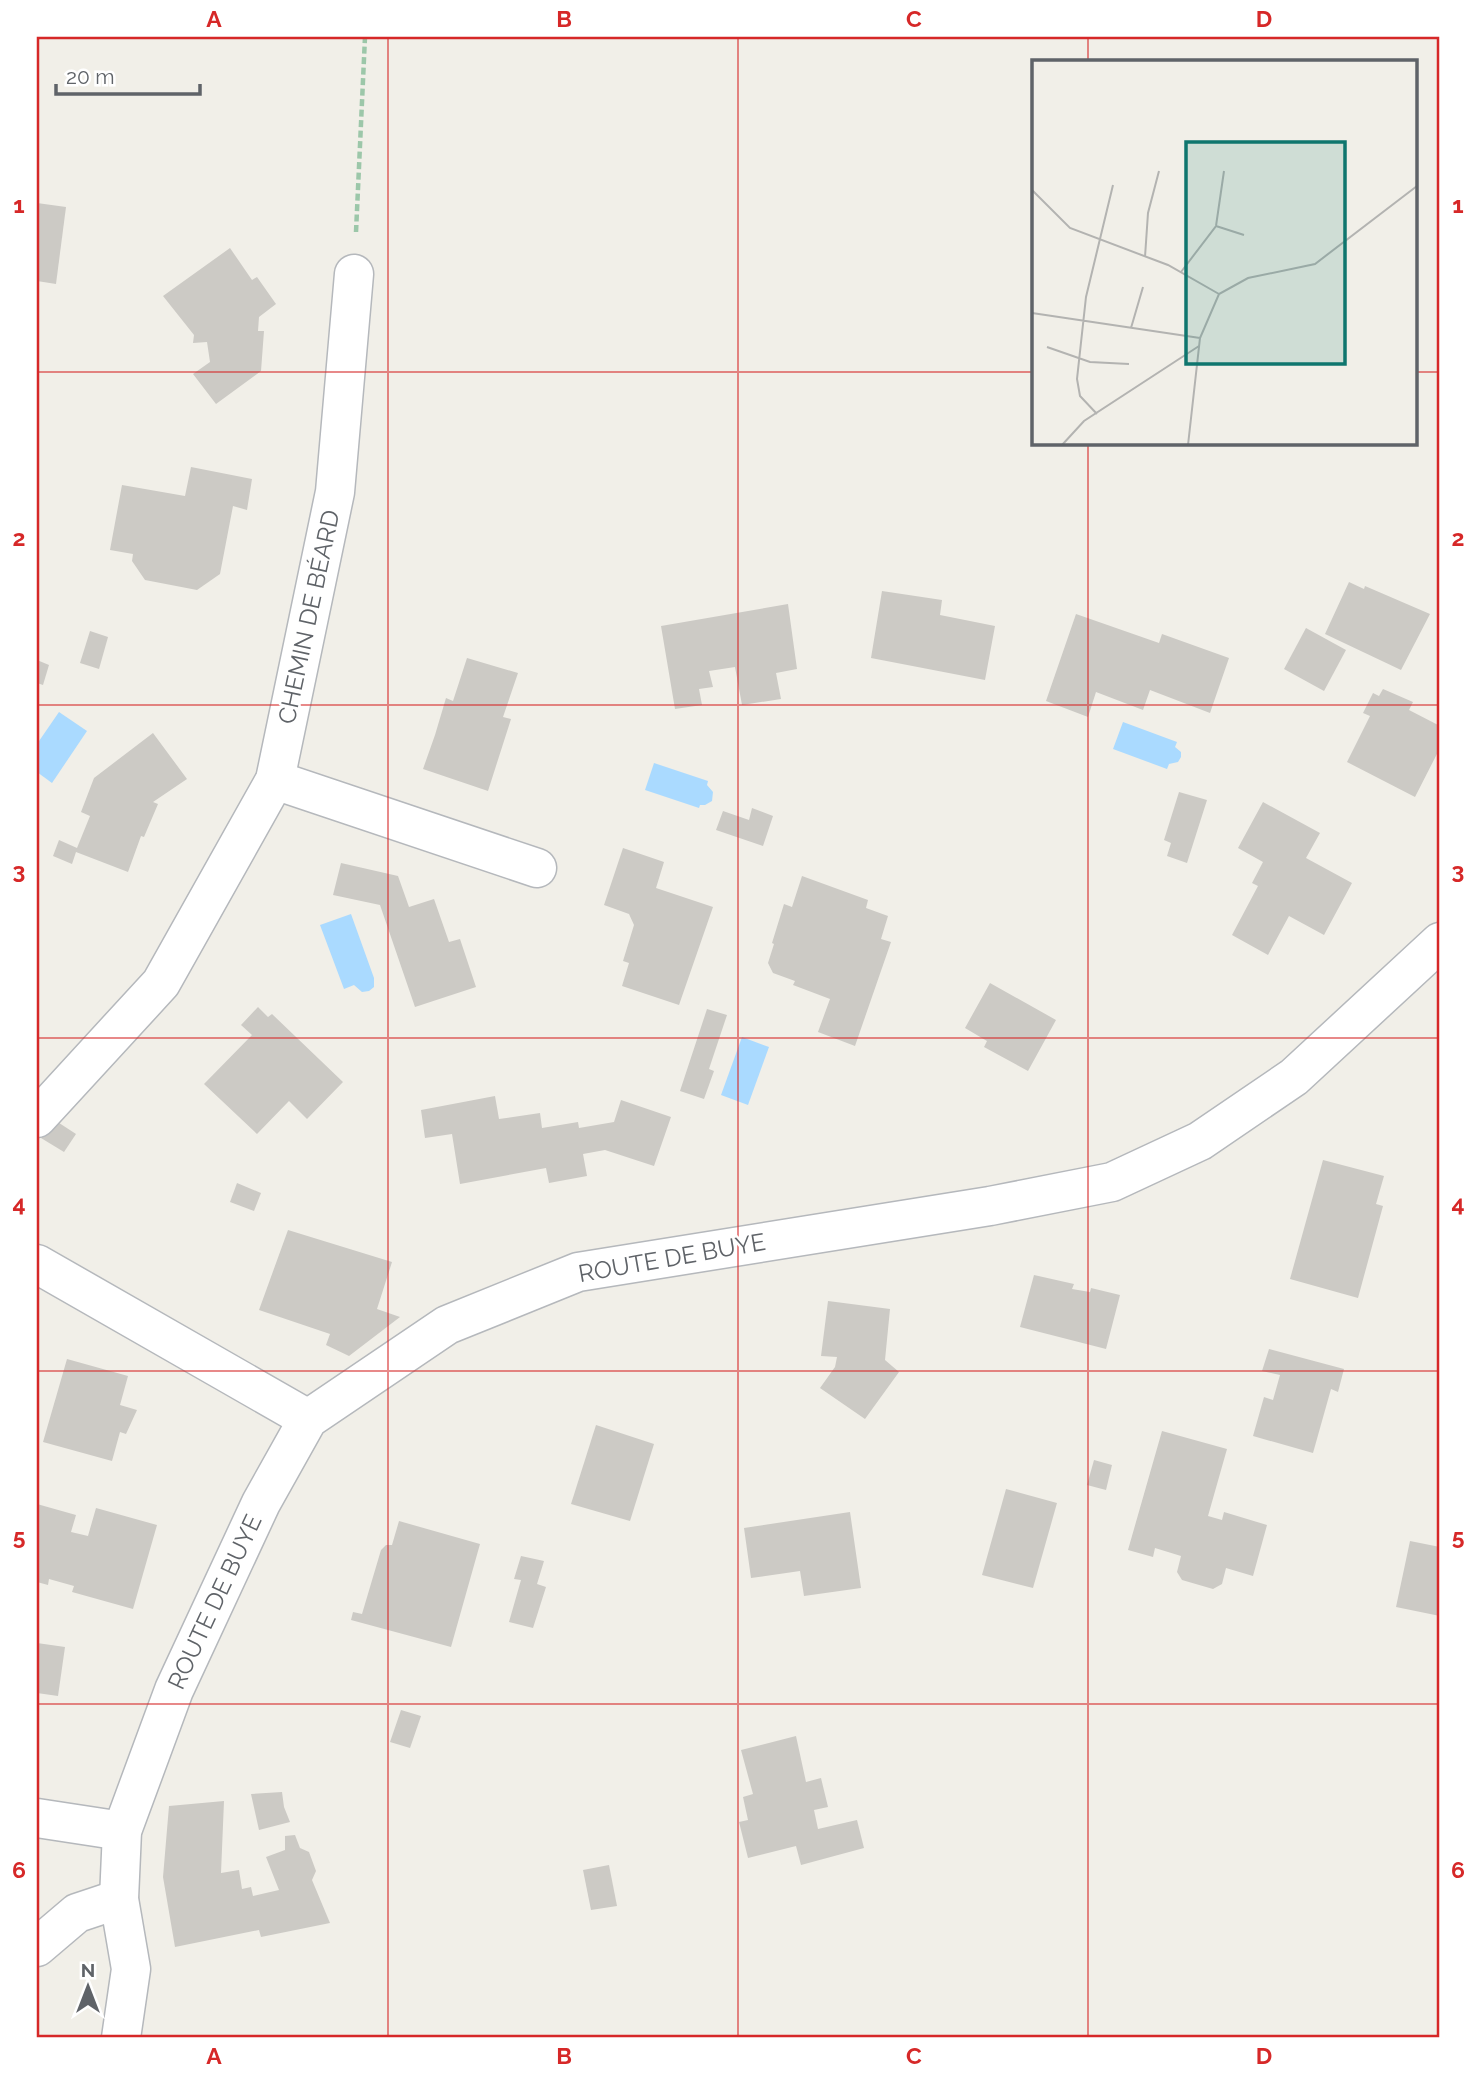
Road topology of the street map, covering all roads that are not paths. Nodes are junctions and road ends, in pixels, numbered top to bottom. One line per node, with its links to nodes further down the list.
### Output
1 (354, 274): 2 (street, CHEMIN DE BÉARD)
2 (275, 780): 3 (street); 5 (street, CHEMIN DE BÉARD)
3 (537, 868)
4 (1440, 942): 7 (street, ROUTE DE BUYE)
5 (37, 1118)
6 (37, 1264): 7 (street)
7 (308, 1419): 9 (street, ROUTE DE BUYE)
8 (37, 1818): 9 (street)
9 (122, 1831): 10 (street, ROUTE DE BUYE)
10 (119, 1899): 11 (street); 12 (street, ROUTE DE BUYE)
11 (37, 1947)
12 (121, 2038)

